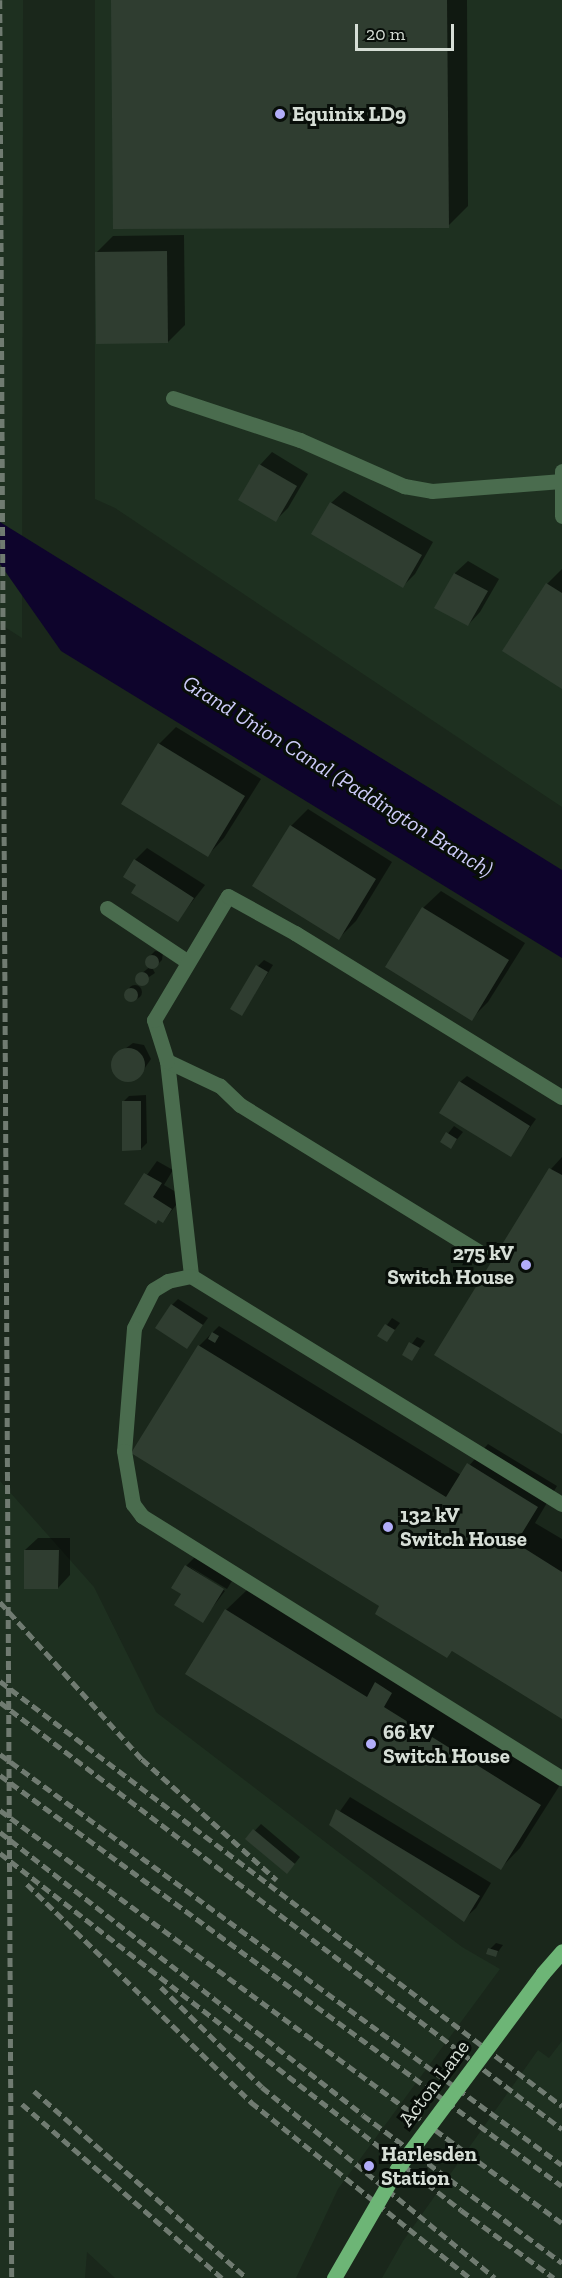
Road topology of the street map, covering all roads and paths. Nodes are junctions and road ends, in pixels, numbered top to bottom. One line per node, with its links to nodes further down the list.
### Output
1 (173, 399): 3 (street)
2 (562, 471): 3 (street)
3 (562, 481): 4 (street)
4 (562, 516)
5 (107, 908): 6 (street)
6 (188, 962): 7 (street); 8 (street)
7 (167, 1061): 9 (street); 10 (street)
8 (562, 1097)
9 (484, 1255)
10 (191, 1276): 11 (street); 12 (street)
11 (562, 1504)
12 (562, 1778)
13 (561, 1952): 14 (main road, Acton Lane, bridge)
14 (334, 2278)

